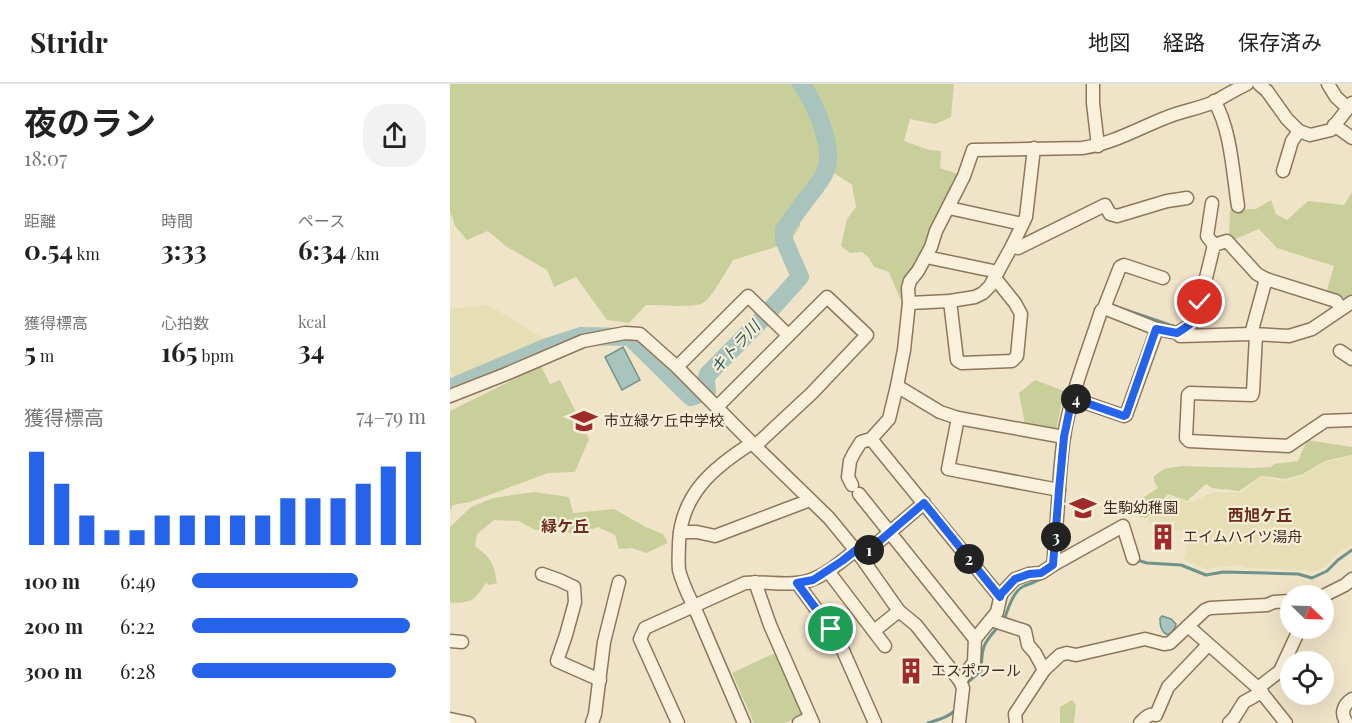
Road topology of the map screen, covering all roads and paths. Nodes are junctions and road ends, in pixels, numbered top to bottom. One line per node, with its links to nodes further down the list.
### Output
1 (1093, 84): 10 (street)
2 (1247, 84): 5 (street)
3 (1259, 84): 8 (street)
4 (1328, 84): 6 (street)
5 (1214, 102): 10 (street); 15 (street)
6 (1350, 105): 7 (street)
7 (1334, 125): 8 (street); 9 (street)
8 (1299, 131): 12 (street)
9 (1352, 138)
10 (1098, 146): 11 (street)
11 (1034, 148): 16 (street); 17 (street)
12 (1283, 171)
13 (1186, 198): 19 (street)
14 (1212, 203): 18 (street)
15 (1238, 206)
16 (949, 208): 17 (street); 20 (street)
17 (1022, 224): 19 (street)
18 (1214, 245): 23 (street); 29 (street)
19 (1012, 246): 21 (street)
20 (926, 257): 21 (street); 25 (street)
21 (996, 275): 24 (street); 24 (street)
22 (1163, 278): 27 (street)
23 (1266, 279): 26 (street); 31 (street)
24 (950, 301): 25 (street)
25 (909, 303): 35 (street)
26 (1347, 306): 31 (street)
27 (1104, 308): 28 (street); 37 (street)
28 (1156, 329): 29 (street); 37 (street)
29 (1177, 333): 31 (street)
30 (788, 335): 34 (street); 38 (street); 43 (street)
31 (1254, 335): 40 (street)
32 (1340, 351): 33 (street)
33 (1352, 359)
34 (677, 367): 36 (street); 38 (street)
35 (897, 386): 39 (street); 42 (street)
36 (450, 396)
37 (1072, 398): 41 (street)
38 (717, 407): 43 (street)
39 (958, 418): 41 (street); 44 (street)
40 (1352, 420)
41 (1064, 437): 44 (street)
42 (871, 439): 46 (street); 48 (street)
43 (754, 445): 45 (street); 47 (street)
44 (1059, 490): 51 (street)
45 (810, 500): 47 (street); 49 (street)
46 (924, 503): 48 (street); 59 (street)
47 (680, 532): 61 (street)
48 (891, 532): 49 (street); 66 (street)
49 (858, 553): 52 (street); 62 (street)
50 (1132, 558): 51 (street)
51 (1053, 565): 59 (street)
52 (828, 571): 57 (street); 65 (street)
53 (542, 574): 71 (street)
54 (1352, 579): 58 (street)
55 (619, 582): 71 (street)
56 (755, 582): 57 (street); 61 (street); 77 (street)
57 (797, 583): 82 (street)
58 (1334, 590)
59 (1000, 597): 63 (street)
60 (1280, 602): 64 (street)
61 (694, 606): 80 (street); 81 (street)
62 (899, 611): 65 (street); 72 (street)
63 (991, 620): 66 (street); 70 (street)
64 (1188, 626): 68 (street); 70 (street)
65 (874, 631): 69 (street)
66 (975, 639): 72 (street)
67 (1295, 639): 73 (street)
68 (1208, 645): 73 (street); 76 (street)
69 (885, 646)
70 (1044, 670): 84 (street)
71 (600, 680): 79 (street)
72 (960, 681): 83 (street)
73 (1260, 690): 86 (street); 87 (street)
74 (1352, 699): 88 (street)
75 (450, 719): 78 (street)
76 (1161, 719): 85 (street)
77 (807, 721)
78 (469, 723)
79 (592, 723)
80 (678, 723)
81 (744, 723)
82 (875, 723)
83 (959, 723)
84 (1016, 723)
85 (1140, 723)
86 (1229, 723)
87 (1286, 723)
88 (1347, 723)

